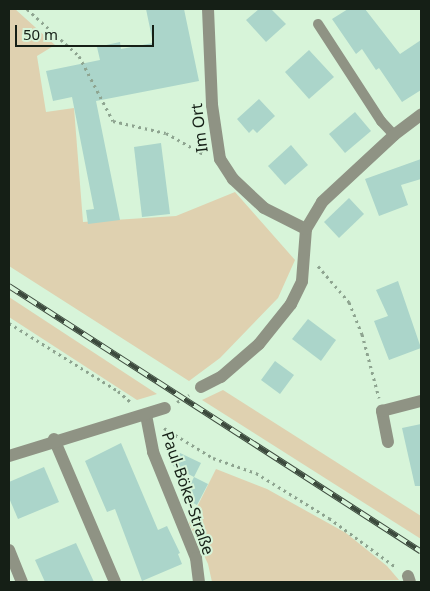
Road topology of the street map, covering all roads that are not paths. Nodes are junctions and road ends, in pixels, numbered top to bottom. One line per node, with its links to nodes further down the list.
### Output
1 (208, 9): 5 (street, Im Ort)
2 (318, 24): 4 (lane)
3 (421, 115): 4 (street)
4 (394, 135): 5 (street)
5 (306, 229): 6 (street)
6 (201, 388)
7 (421, 401): 11 (street)
8 (165, 408): 9 (street)
9 (146, 415): 10 (street); 16 (street, Paul-Böke-Straße)
10 (54, 439): 12 (street); 15 (street)
11 (388, 442)
12 (9, 456)
13 (9, 550): 14 (street)
14 (22, 582)
15 (115, 582)
16 (199, 582)

